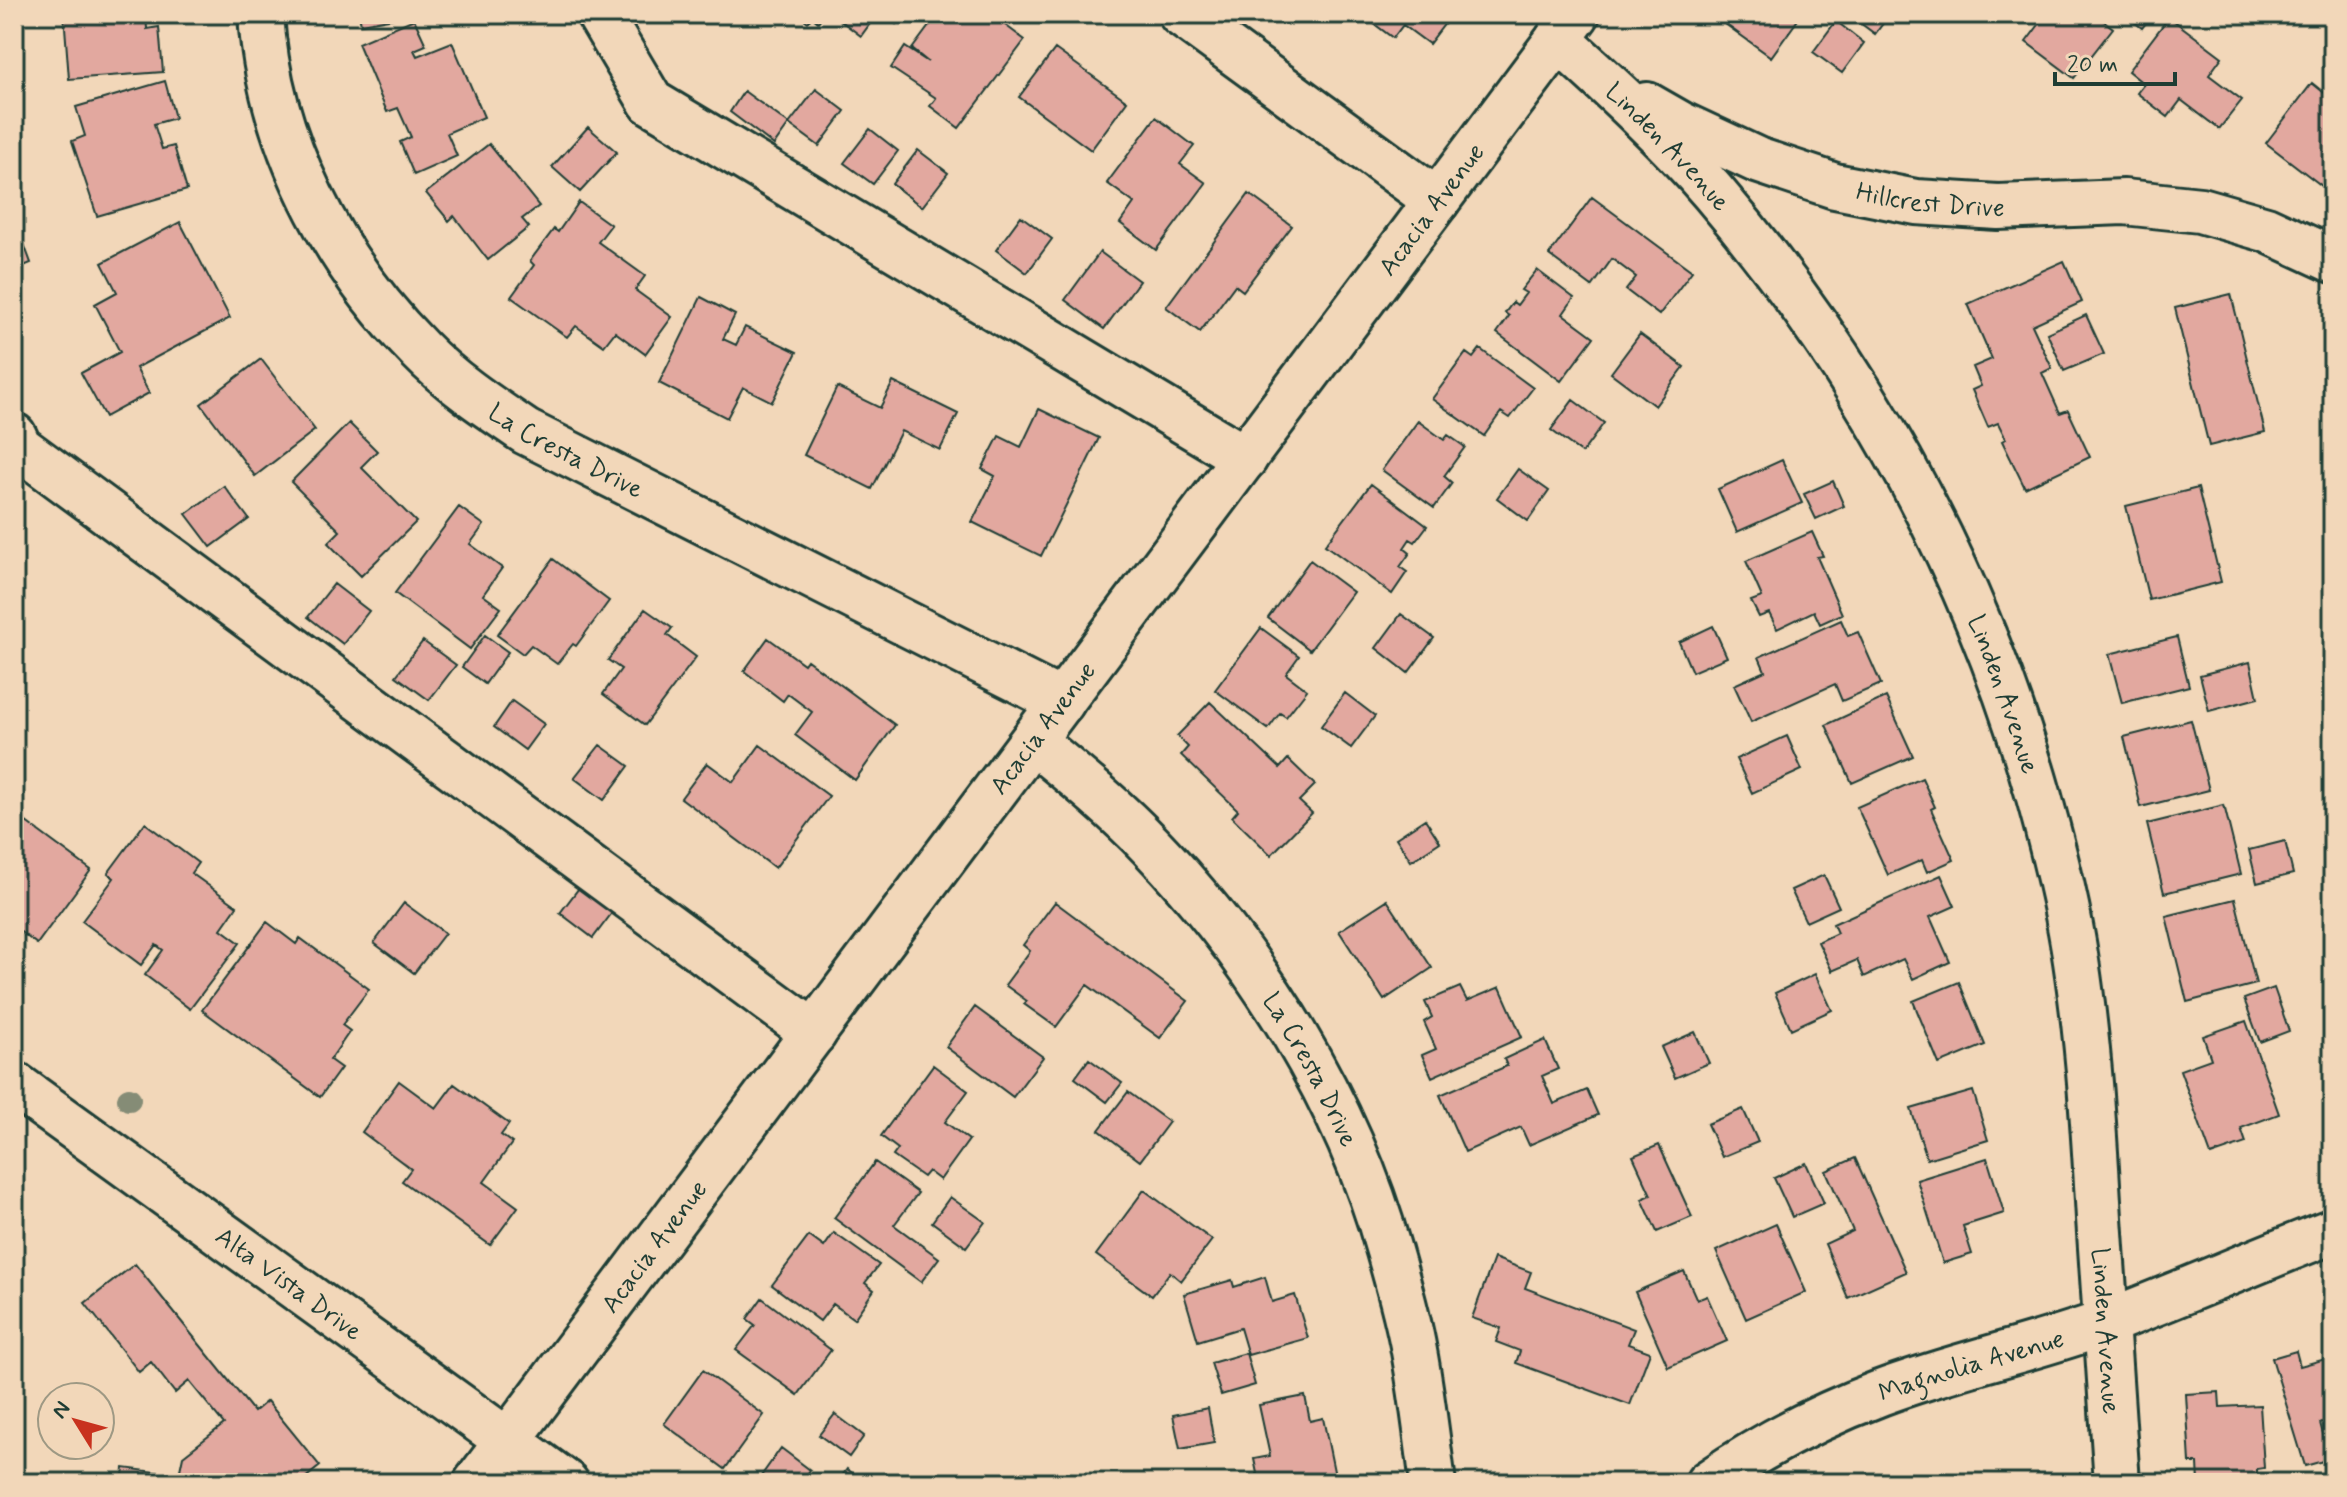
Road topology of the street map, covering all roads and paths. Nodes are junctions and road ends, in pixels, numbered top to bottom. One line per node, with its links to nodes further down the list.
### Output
1 (261, 14): 9 (street, La Cresta Drive)
2 (599, 14): 8 (street)
3 (1181, 14): 5 (street)
4 (1568, 27): 5 (street, Acacia Avenue); 6 (street, Hillcrest Drive); 14 (street, Linden Avenue)
5 (1437, 201): 8 (street, Acacia Avenue)
6 (2333, 260)
7 (14, 436): 11 (street)
8 (1245, 458): 9 (street, Acacia Avenue)
9 (1062, 702): 10 (street, Acacia Avenue)
10 (1033, 741): 11 (street, Acacia Avenue); 18 (street, La Cresta Drive)
11 (814, 1033): 15 (street, Acacia Avenue)
12 (14, 1084): 15 (street, Alta Vista Drive)
13 (2333, 1231): 14 (street, Magnolia Avenue)
14 (2106, 1322): 19 (street, Magnolia Avenue); 20 (street, Linden Avenue)
15 (509, 1441): 16 (street, Acacia Avenue); 17 (street, Alta Vista Drive)
16 (476, 1483)
17 (566, 1483)
18 (1433, 1483)
19 (1708, 1483)
20 (2117, 1483)

